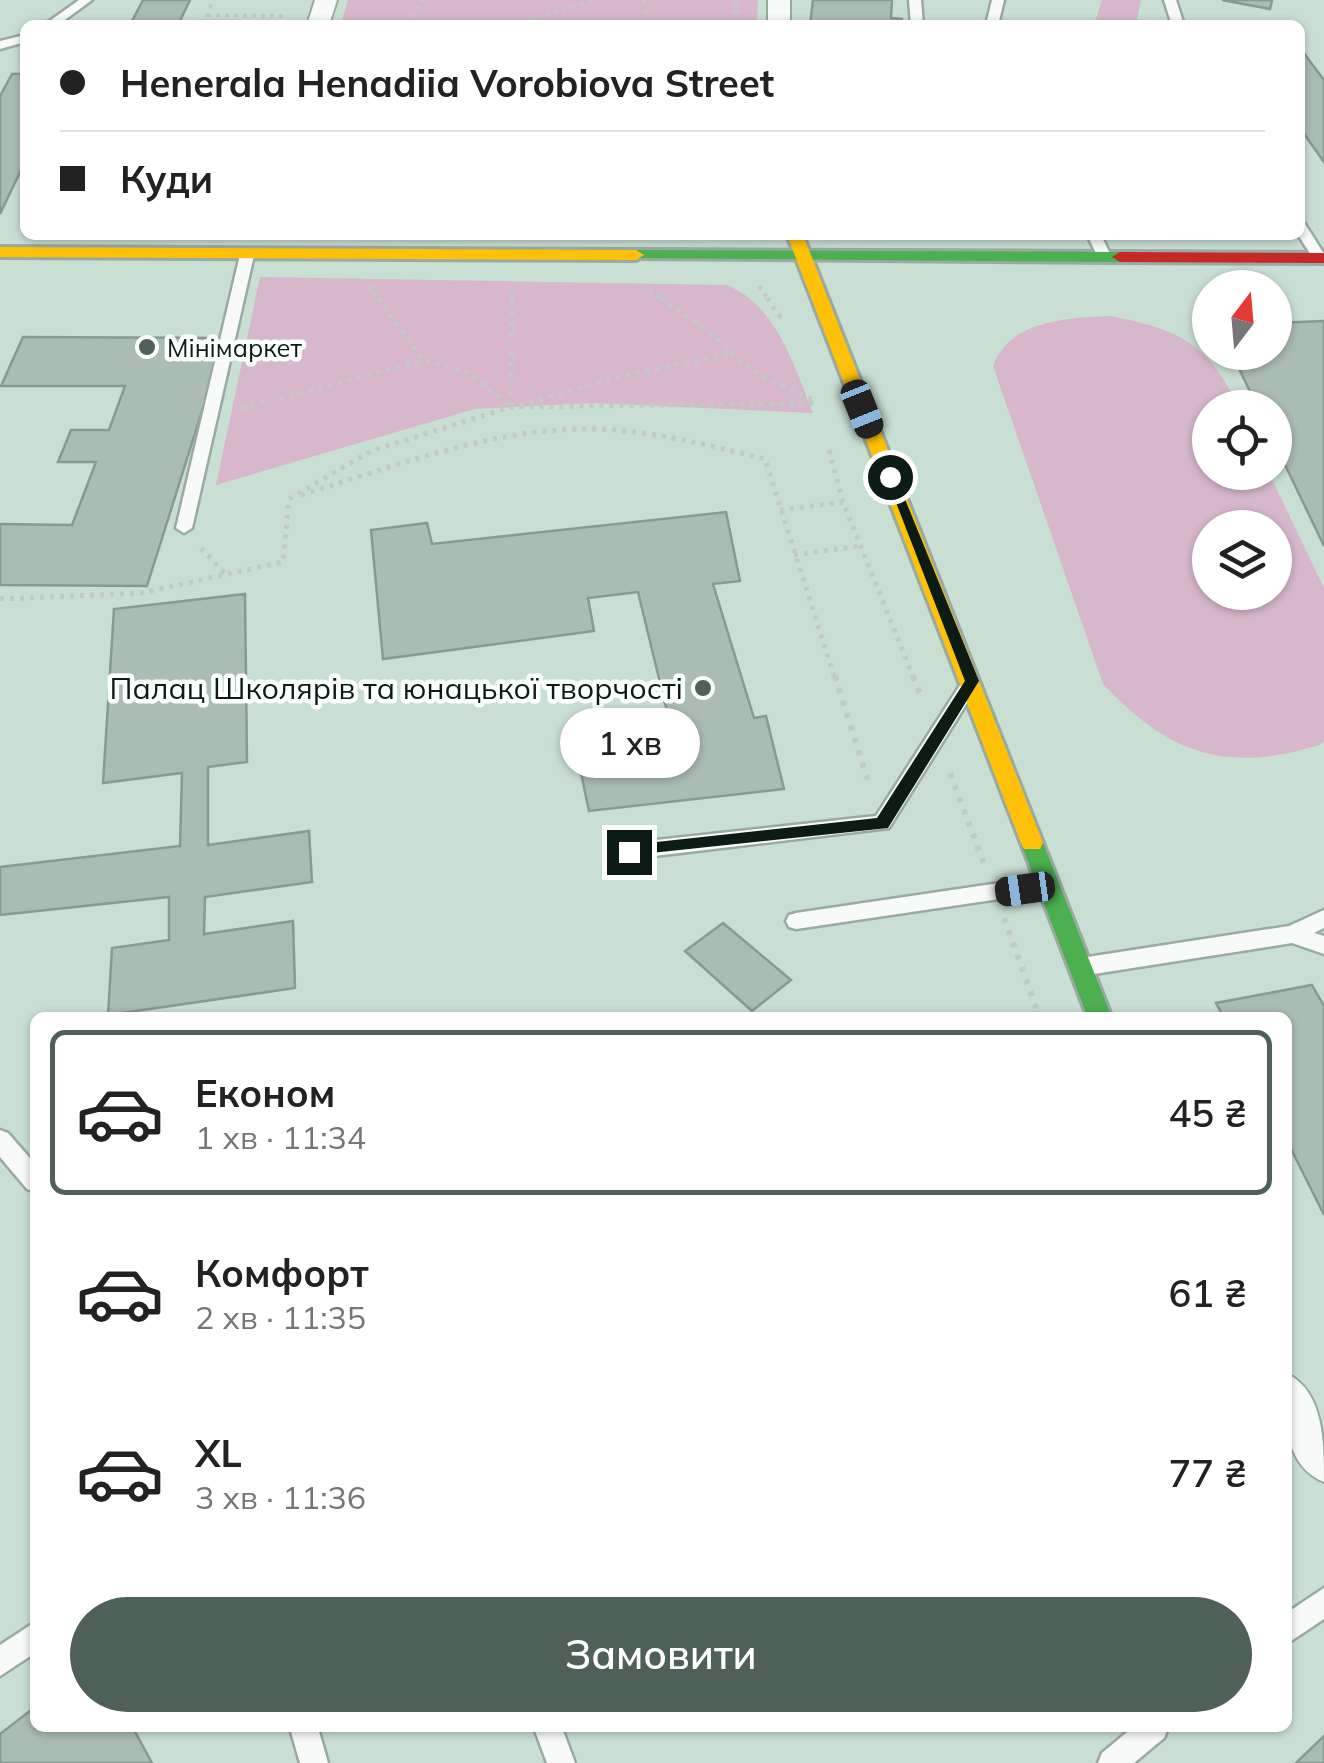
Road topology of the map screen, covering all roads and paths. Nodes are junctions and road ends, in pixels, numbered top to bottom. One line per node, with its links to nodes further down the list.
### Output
1 (86, 0): 6 (lane)
2 (213, 0): 5 (path)
3 (326, 0): 8 (street)
4 (598, 0): 9 (path)
5 (207, 15): 7 (path); 8 (path)
6 (57, 20)
7 (205, 20)
8 (310, 20)
9 (528, 20)
10 (1305, 234): 17 (lane)
11 (797, 240): 16 (street)
12 (127, 244): 13 (street); 15 (street)
13 (251, 245): 16 (street); 28 (lane)
14 (1099, 246): 16 (street); 17 (street)
15 (0, 252)
16 (802, 258): 38 (street)
17 (1322, 258)
18 (751, 272): 22 (path)
19 (364, 279): 24 (path)
20 (512, 280): 27 (path)
21 (636, 281): 23 (path)
22 (790, 330)
23 (733, 354): 26 (path); 27 (path)
24 (424, 361): 27 (path); 28 (path)
25 (810, 384): 26 (path)
26 (818, 402): 27 (path); 29 (path)
27 (511, 407): 31 (path)
28 (209, 417): 34 (lane)
29 (822, 419)
30 (826, 436): 32 (path)
31 (289, 499): 33 (path); 37 (path)
32 (843, 502): 33 (path); 35 (path)
33 (780, 510): 36 (path)
34 (184, 528)
35 (860, 546): 36 (path); 39 (path)
36 (794, 555): 40 (path)
37 (0, 599)
38 (972, 681): 39 (lane); 42 (street)
39 (937, 738): 40 (lane); 43 (path)
40 (882, 824): 41 (lane)
41 (629, 852)
42 (1048, 884): 43 (lane); 48 (street)
43 (994, 893): 45 (lane); 49 (path)
44 (1324, 918): 46 (lane)
45 (796, 921)
46 (1292, 934): 47 (lane); 48 (lane)
47 (1324, 945)
48 (1079, 968): 50 (street)
49 (1038, 1012)
50 (1097, 1012)
51 (0, 1140): 52 (lane)
52 (30, 1175)
53 (1292, 1405): 54 (street)
54 (1324, 1458)
55 (1324, 1602): 56 (lane)
56 (1292, 1626)
57 (30, 1640): 58 (lane)
58 (0, 1662)
59 (305, 1732): 62 (lane)
60 (549, 1732): 63 (lane)
61 (1149, 1732): 64 (lane)
62 (314, 1763)
63 (561, 1763)
64 (1112, 1763)

